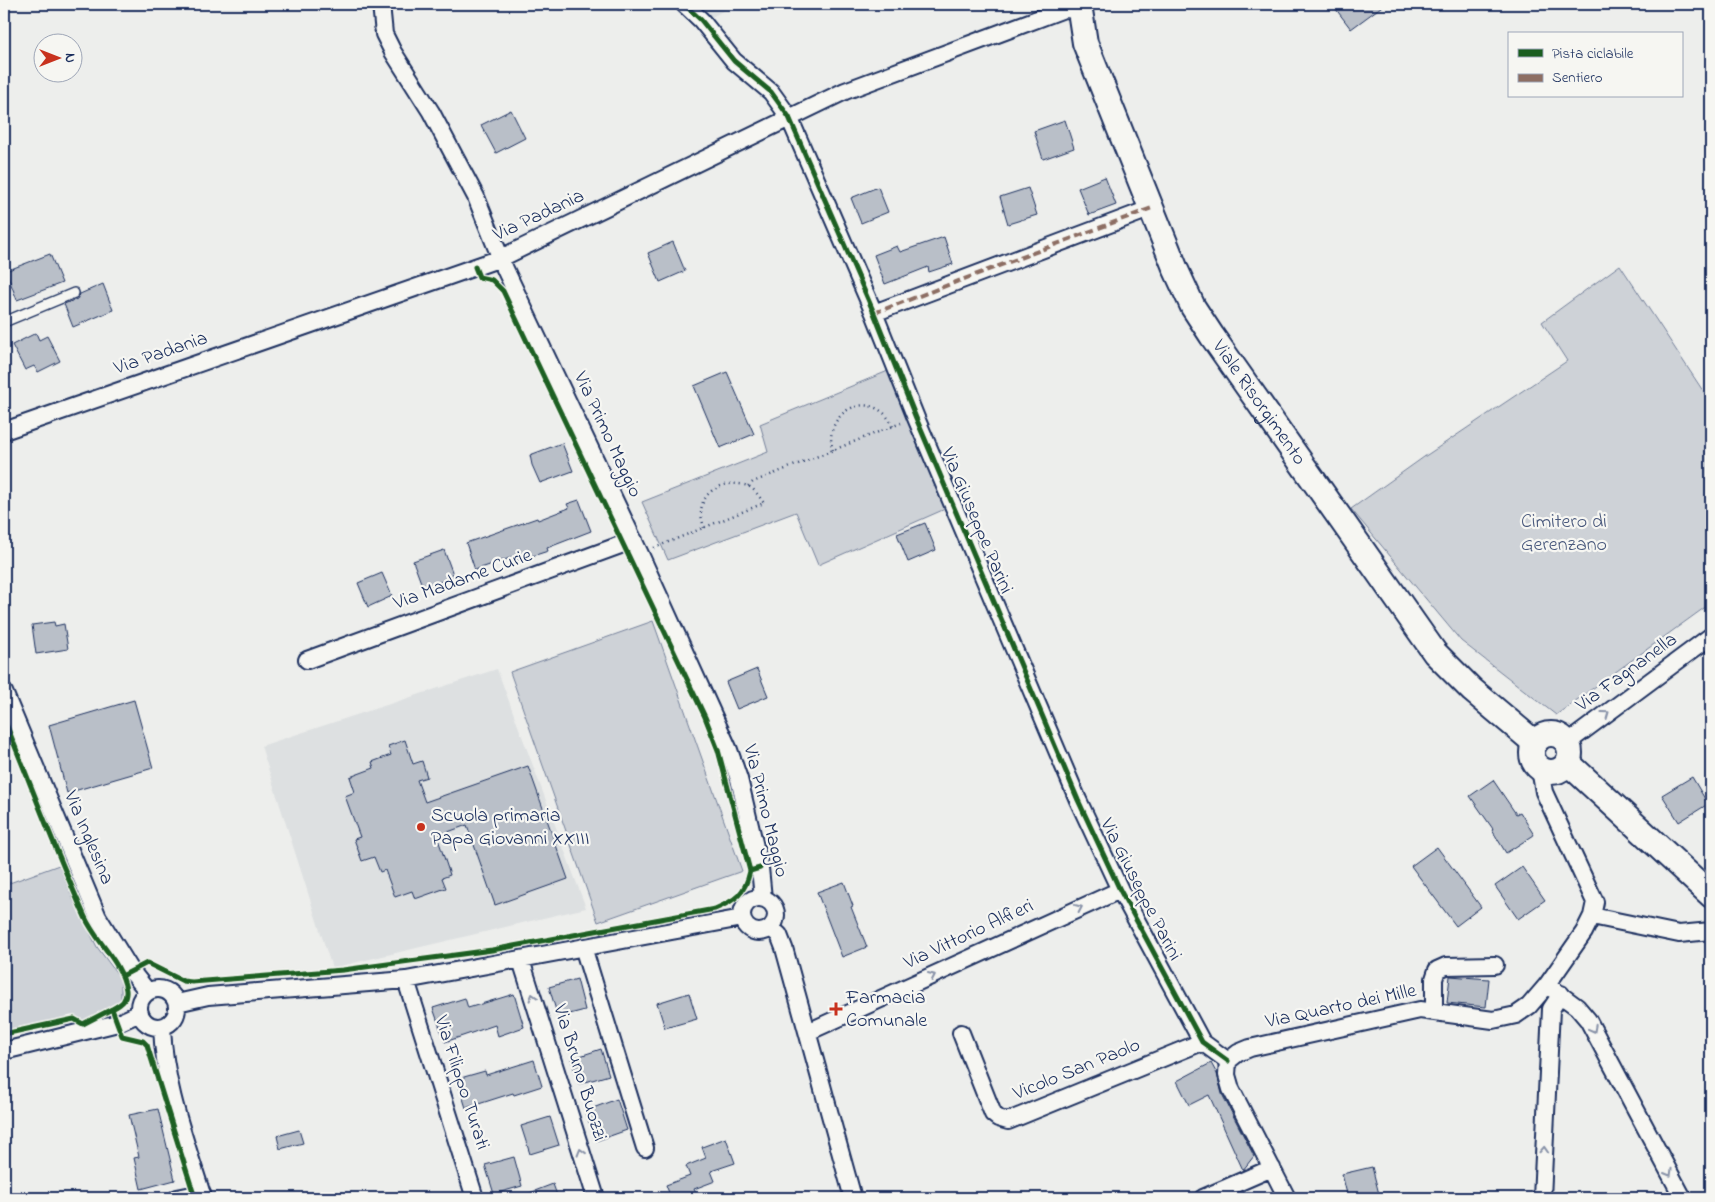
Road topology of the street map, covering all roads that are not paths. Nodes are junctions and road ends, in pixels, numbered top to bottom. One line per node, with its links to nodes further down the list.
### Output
1 (381, 4): 6 (street, Via Primo Maggio)
2 (684, 4): 4 (street, Via Giuseppe Parini)
3 (1079, 7): 4 (street, Via Padania); 5 (street, Viale Risorgimento)
4 (789, 117): 6 (street, Via Padania); 8 (street, Via Giuseppe Parini)
5 (1152, 208): 8 (street); 15 (street, Viale Risorgimento)
6 (501, 258): 10 (street, Via Padania); 11 (street, Via Primo Maggio)
7 (74, 293): 9 (lane)
8 (874, 313): 18 (street, Via Giuseppe Parini)
9 (4, 322)
10 (4, 431)
11 (637, 547): 13 (street, Via Madame Curie); 20 (street, Via Primo Maggio)
12 (1711, 636): 16 (street, Via Fagnanella, one-way to 12)
13 (308, 660)
14 (5, 697): 30 (street, Via Inglesina)
15 (1535, 743): 16 (street); 17 (street)
16 (1568, 753): 17 (street); 19 (street)
17 (1540, 769): 21 (street)
18 (1120, 890): 35 (street, Via Vittorio Alfieri, one-way to 18); 37 (street, Via Giuseppe Parini)
19 (1711, 895)
20 (763, 898): 22 (street); 23 (street)
21 (1592, 916): 24 (street); 29 (street, Via Quarto dei Mille)
22 (742, 918): 23 (street); 25 (street)
23 (771, 928): 35 (street)
24 (1711, 931)
25 (583, 947): 26 (street); 40 (street)
26 (521, 960): 28 (street); 45 (street, Via Bruno Buozzi, one-way to 26)
27 (1495, 964): 32 (street)
28 (406, 980): 31 (street); 44 (street, Via Filippo Turati)
29 (1554, 989): 32 (street, Via Quarto dei Mille); 49 (street, one-way to 29); 50 (street, one-way to 50)
30 (148, 992): 31 (street); 33 (street)
31 (176, 1003): 34 (street)
32 (1434, 1011): 39 (street, Via Quarto dei Mille)
33 (140, 1014): 34 (street); 38 (street)
34 (162, 1027): 42 (street)
35 (808, 1032): 46 (street)
36 (961, 1033): 37 (street, Vicolo San Paolo)
37 (1202, 1042): 39 (street, Via Giuseppe Parini)
38 (4, 1051)
39 (1228, 1061): 41 (street)
40 (645, 1148)
41 (1272, 1168): 47 (street); 48 (street)
42 (203, 1196): 43 (street)
43 (177, 1198)
44 (475, 1198)
45 (596, 1198)
46 (853, 1198)
47 (1203, 1198)
48 (1286, 1198)
49 (1542, 1198)
50 (1683, 1198)

